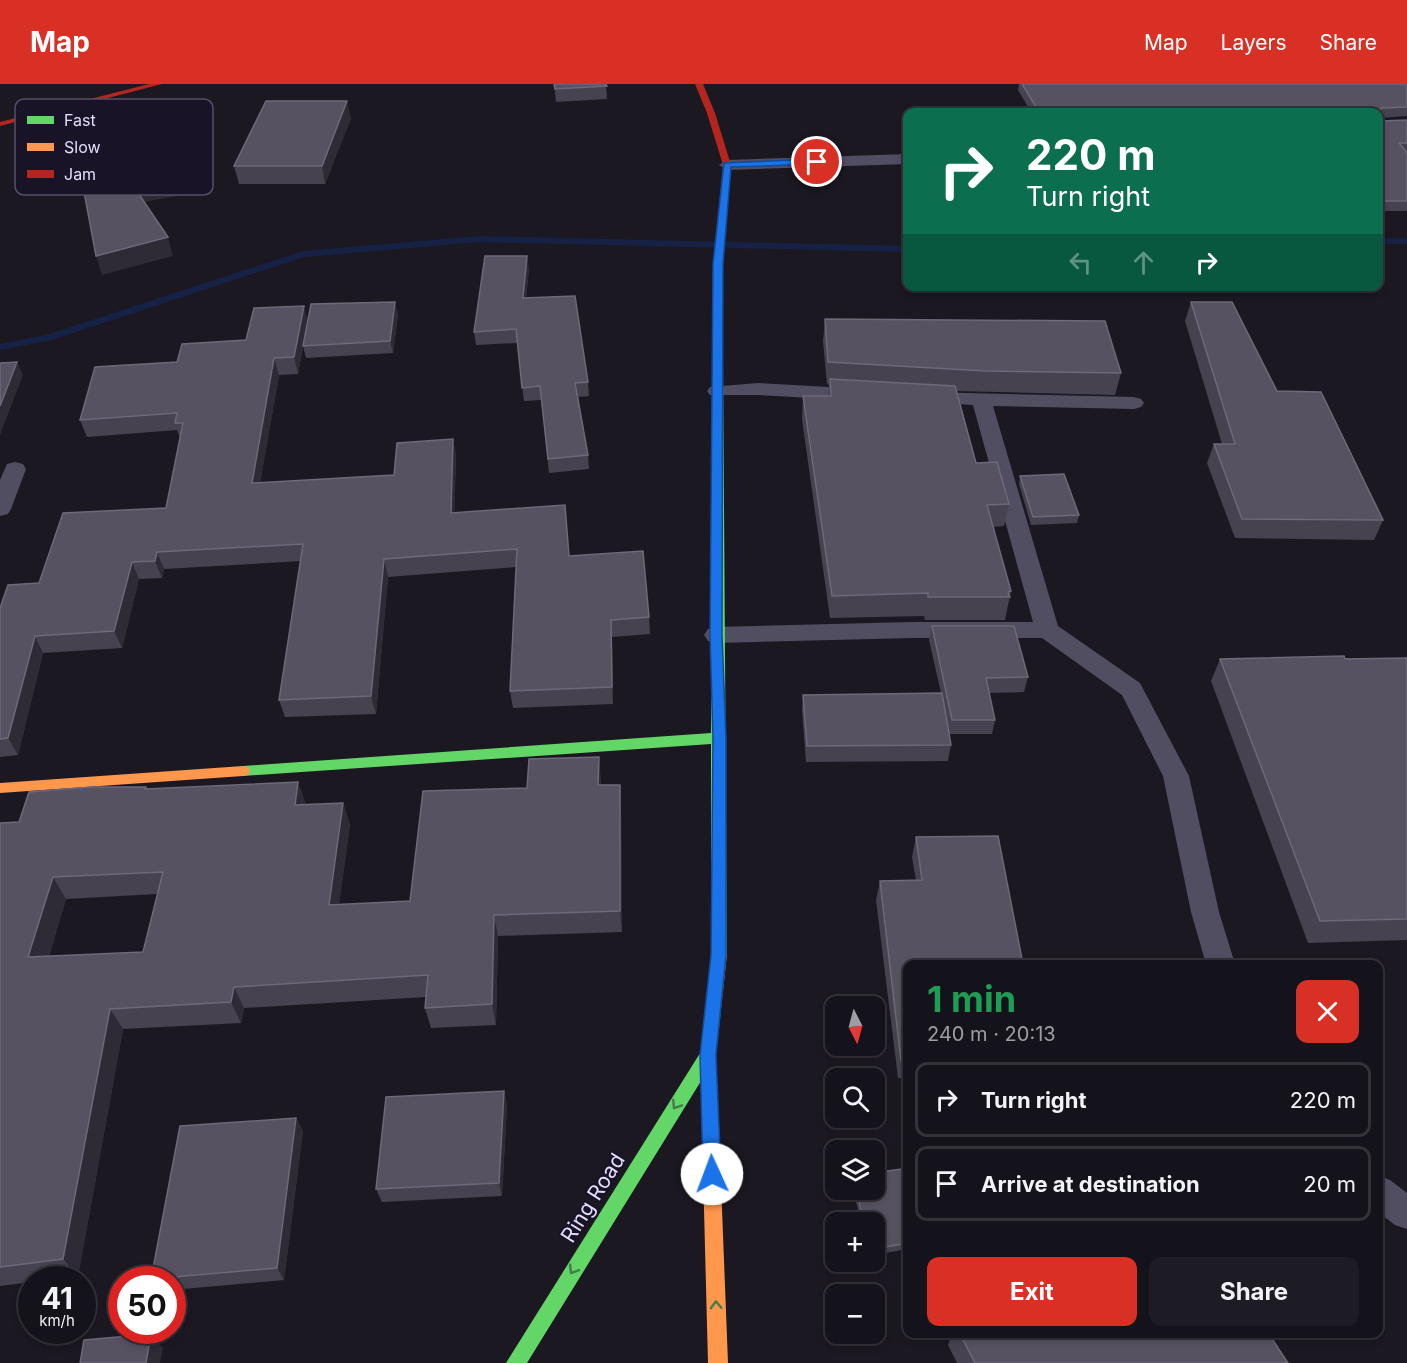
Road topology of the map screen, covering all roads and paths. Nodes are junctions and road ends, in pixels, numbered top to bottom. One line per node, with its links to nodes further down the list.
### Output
1 (158, 84): 3 (main road)
2 (699, 84): 7 (main road, Ring Road)
3 (99, 99)
4 (15, 120): 5 (main road)
5 (0, 124)
6 (903, 159): 7 (lane)
7 (727, 165): 8 (main road, Ring Road)
8 (717, 391): 9 (lane); 14 (main road, Ring Road)
9 (982, 401): 10 (lane); 13 (lane)
10 (1134, 403)
11 (15, 469): 12 (lane)
12 (0, 508)
13 (1047, 630): 14 (lane); 17 (lane)
14 (716, 635): 15 (main road, Ring Road)
15 (720, 738): 16 (main road); 18 (main road, Ring Road)
16 (0, 788)
17 (1220, 960)
18 (708, 1055): 21 (main road, Ring Road, one-way to 21); 22 (main road, Ring Road, one-way to 18)
19 (1383, 1195): 20 (lane)
20 (1407, 1213)
21 (516, 1363)
22 (718, 1363)

